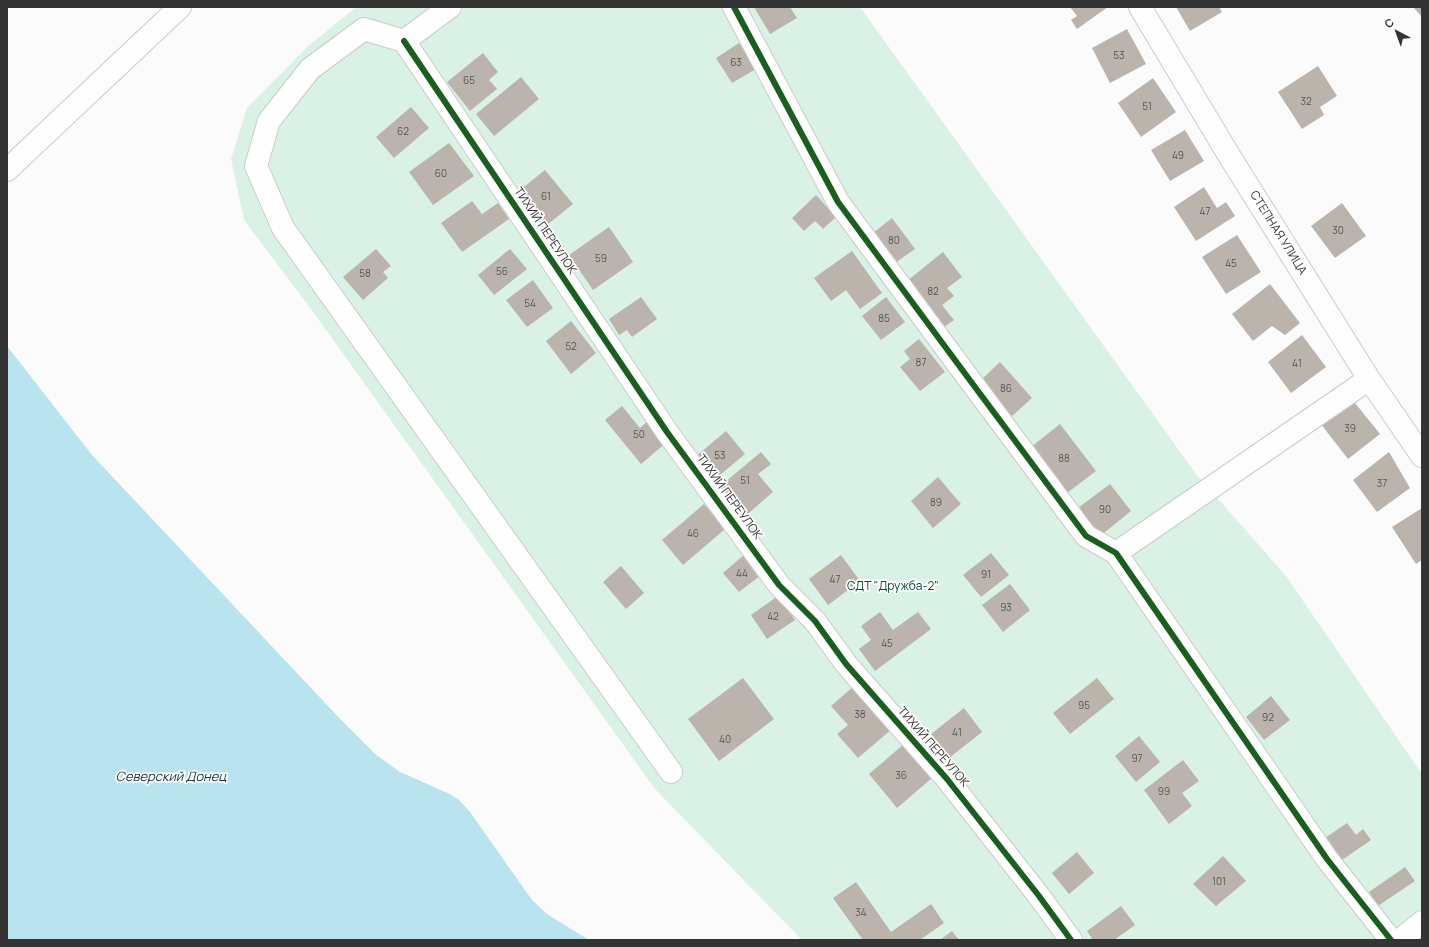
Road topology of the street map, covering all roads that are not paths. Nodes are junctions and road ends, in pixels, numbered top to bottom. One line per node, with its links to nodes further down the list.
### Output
1 (180, 7): 6 (main road)
2 (450, 7): 5 (main road)
3 (734, 7): 9 (main road)
4 (1140, 7): 7 (main road, СТЕПНАЯ УЛИЦА)
5 (404, 41): 10 (main road); 12 (main road, ТИХИЙ ПЕРЕУЛОК)
6 (7, 170)
7 (1369, 379): 8 (main road, СТЕПНАЯ УЛИЦА); 9 (main road)
8 (1422, 456)
9 (1116, 553): 13 (main road)
10 (671, 772)
11 (1422, 922): 14 (main road)
12 (1071, 940)
13 (1391, 940)
14 (1400, 940)

